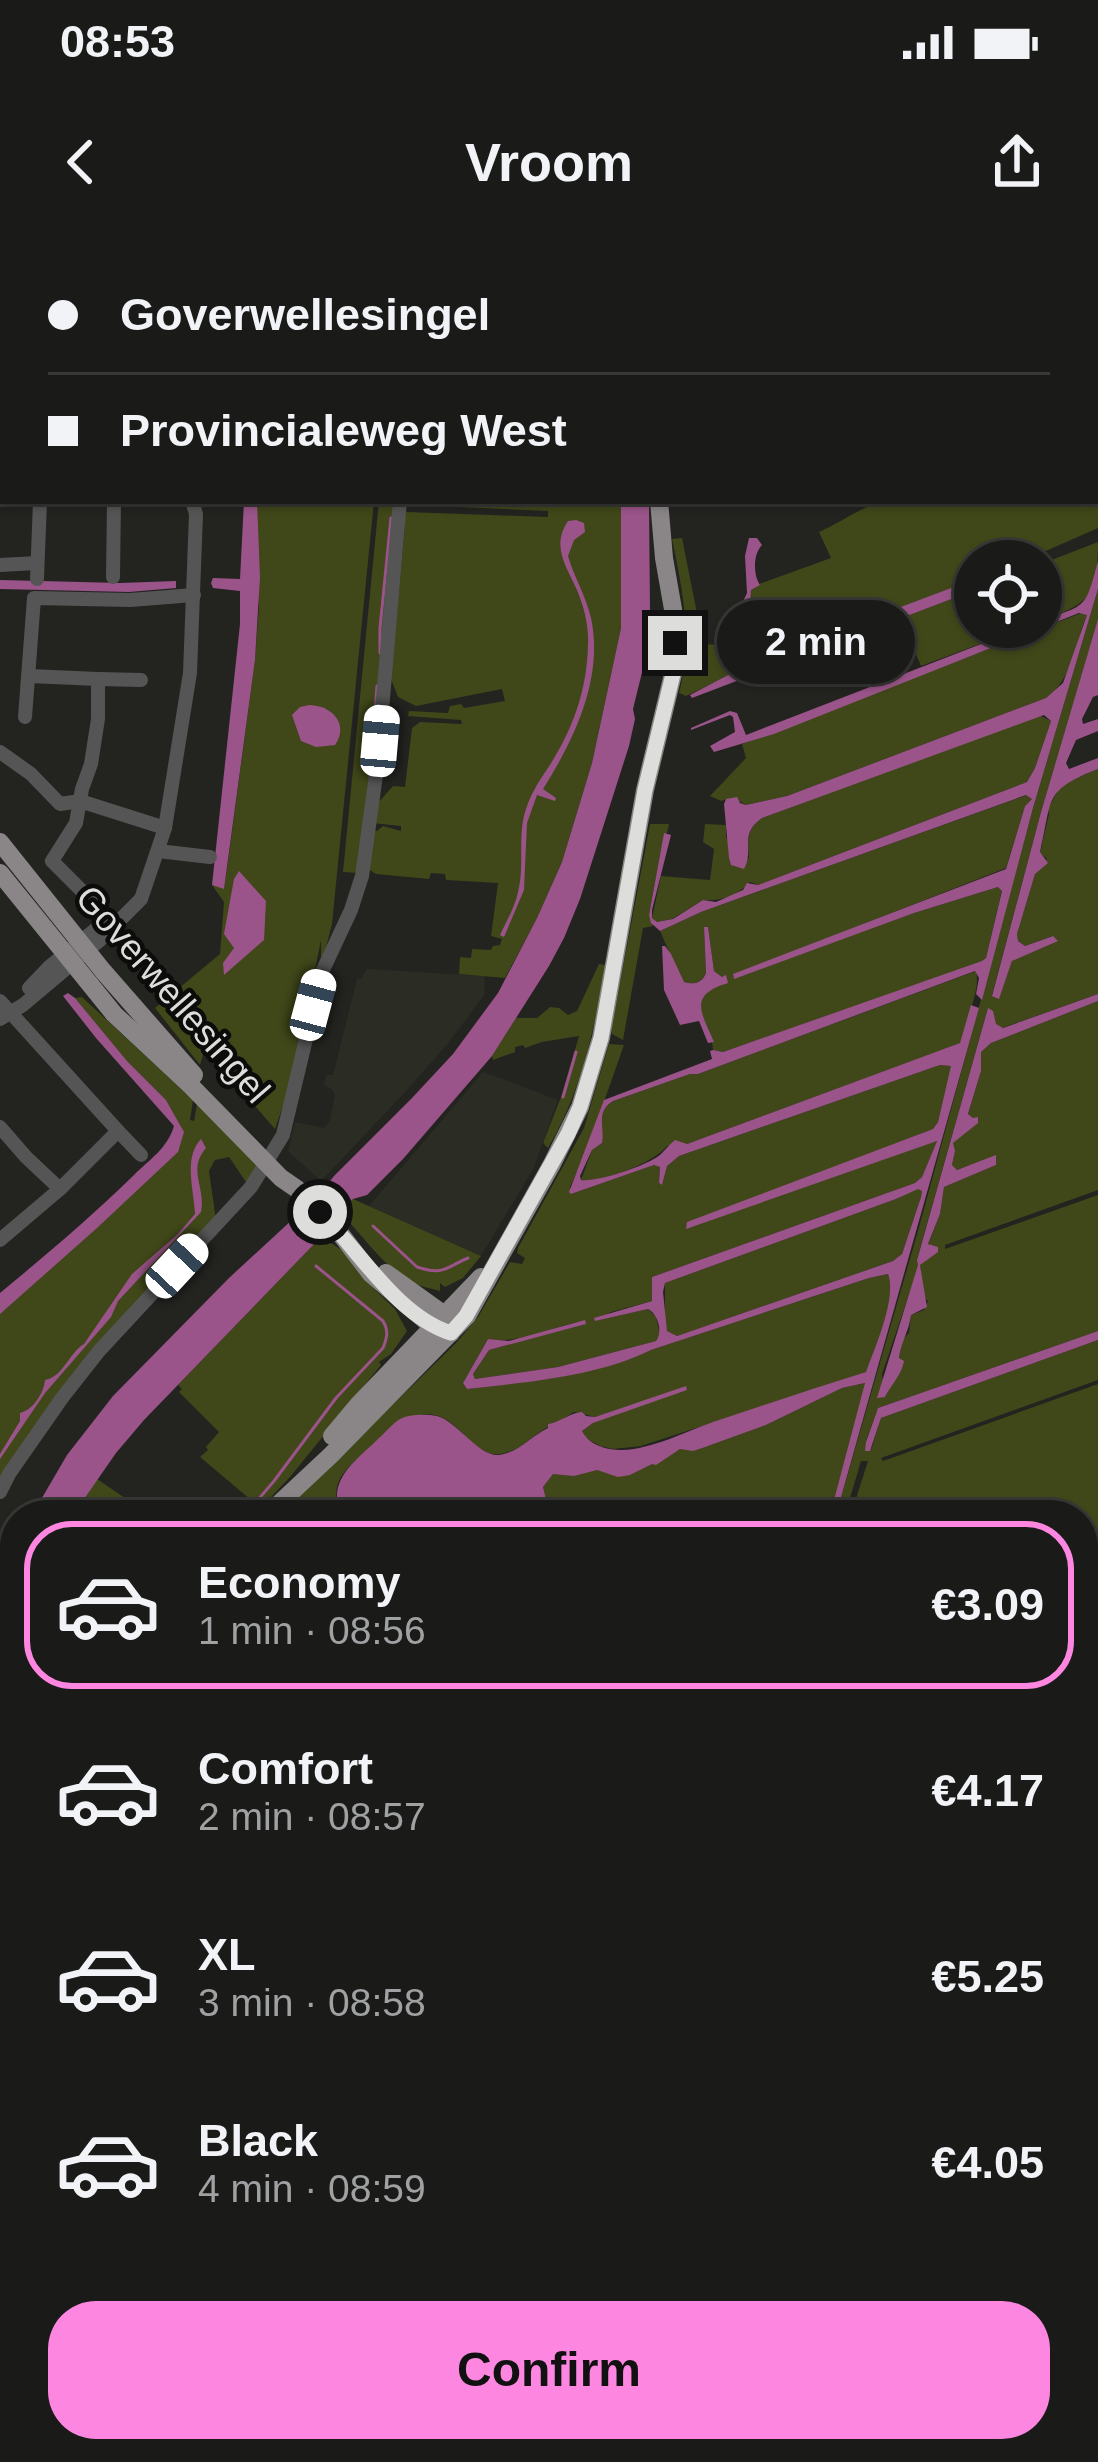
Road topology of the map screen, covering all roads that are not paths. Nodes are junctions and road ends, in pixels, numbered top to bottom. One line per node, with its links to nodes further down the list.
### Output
1 (40, 504): 6 (street)
2 (114, 504): 7 (street)
3 (193, 504): 8 (street)
4 (400, 504): 26 (street)
5 (659, 504): 29 (main road)
6 (0, 565)
7 (112, 577)
8 (194, 596): 9 (street); 15 (street)
9 (29, 676): 10 (street); 12 (street)
10 (98, 679): 11 (street); 14 (street)
11 (141, 680)
12 (25, 717)
13 (0, 752): 14 (street)
14 (80, 801): 15 (street); 20 (street)
15 (165, 829): 17 (street)
16 (0, 842): 21 (main road, Goverwellesingel)
17 (158, 851): 18 (street); 21 (street)
18 (210, 856)
19 (0, 873): 21 (main road, Goverwellesingel)
20 (94, 904)
21 (76, 952): 22 (street); 26 (main road, Goverwellesingel)
22 (3, 1010): 24 (street)
23 (0, 1127): 27 (street)
24 (118, 1131): 25 (street); 27 (street)
25 (141, 1155)
26 (270, 1159): 29 (main road, Goverwellesingel); 30 (street)
27 (60, 1189): 28 (street)
28 (0, 1240)
29 (444, 1326): 31 (main road)
30 (0, 1492)
31 (283, 1500)

